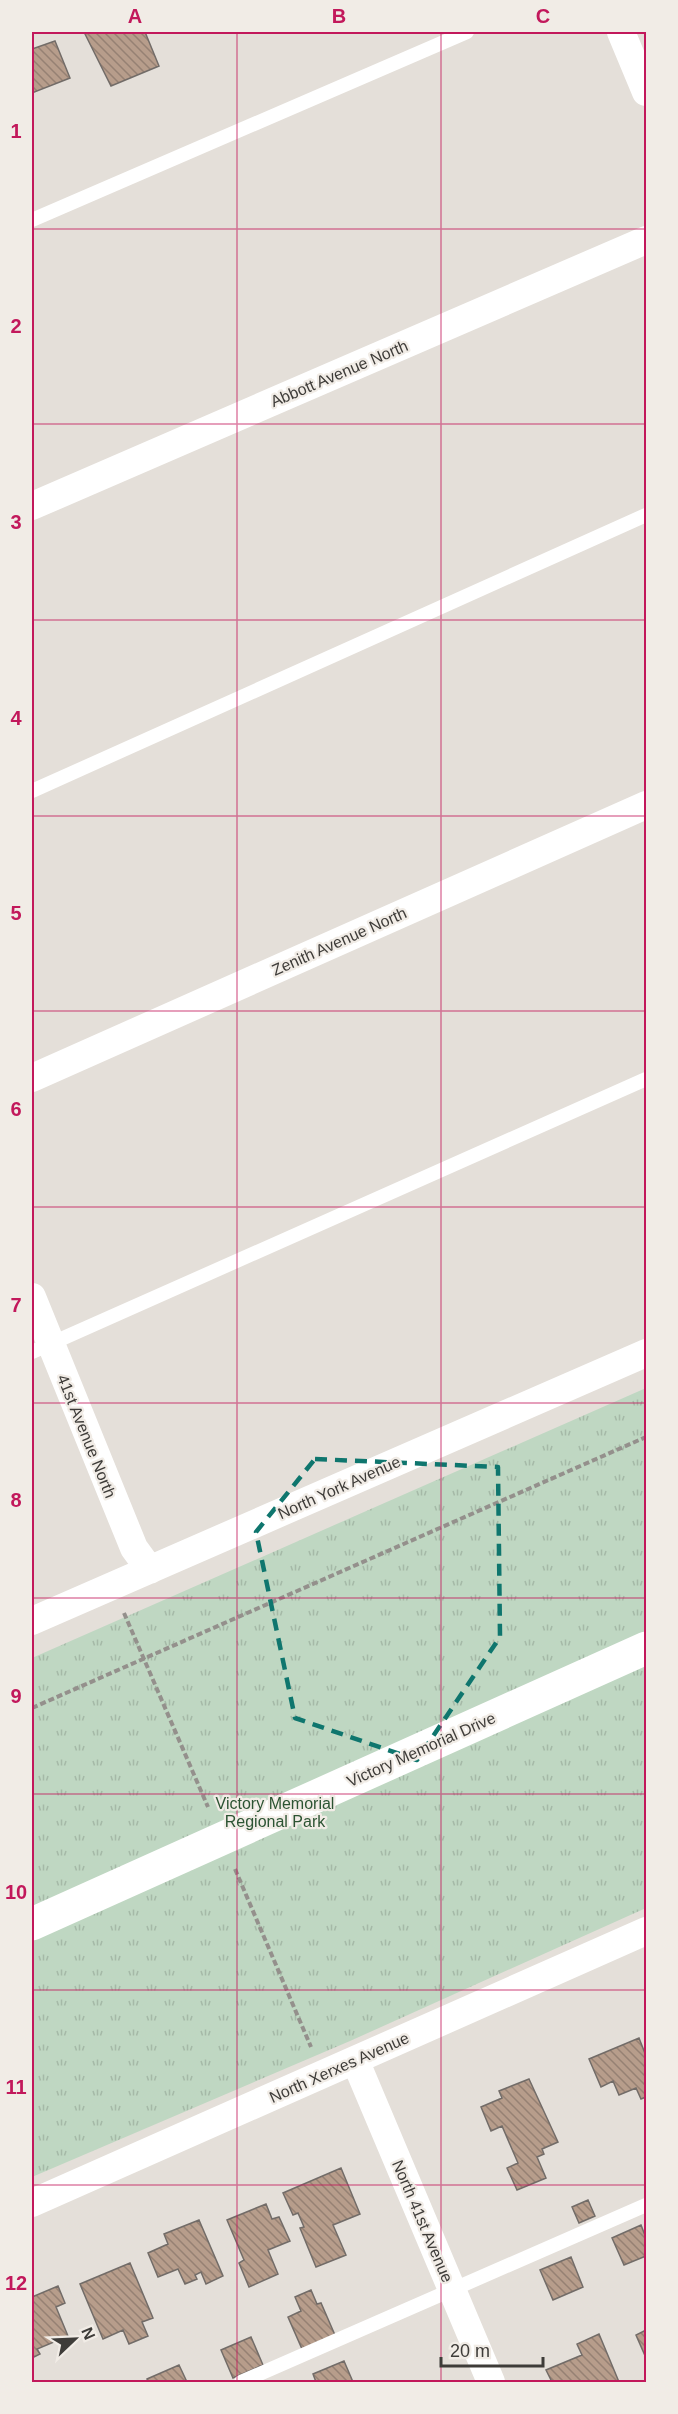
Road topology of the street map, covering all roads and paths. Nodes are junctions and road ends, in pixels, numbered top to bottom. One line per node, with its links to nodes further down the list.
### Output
1 (467, 32): 4 (lane)
2 (621, 32): 3 (street)
3 (646, 92)
4 (32, 220)
5 (646, 240): 6 (street, Abbott Avenue North)
6 (32, 506)
7 (646, 515): 8 (lane)
8 (32, 791)
9 (646, 805): 10 (street, Zenith Avenue North)
10 (32, 1078)
11 (646, 1079): 13 (lane)
12 (32, 1297): 13 (street, 41st Avenue North)
13 (41, 1348): 16 (street, 41st Avenue North)
14 (646, 1353): 16 (street, North York Avenue)
15 (646, 1437): 19 (path)
16 (150, 1570): 17 (street, North York Avenue)
17 (32, 1621)
18 (646, 1648): 20 (street, Victory Memorial Drive)
19 (32, 1708)
20 (32, 1924)
21 (646, 1931): 22 (street, North Xerxes Avenue)
22 (355, 2060): 23 (street, North Xerxes Avenue); 25 (street, North 41st Avenue)
23 (32, 2204)
24 (646, 2205): 25 (lane)
25 (451, 2289): 26 (lane); 27 (street, North 41st Avenue)
26 (241, 2382)
27 (491, 2382)

